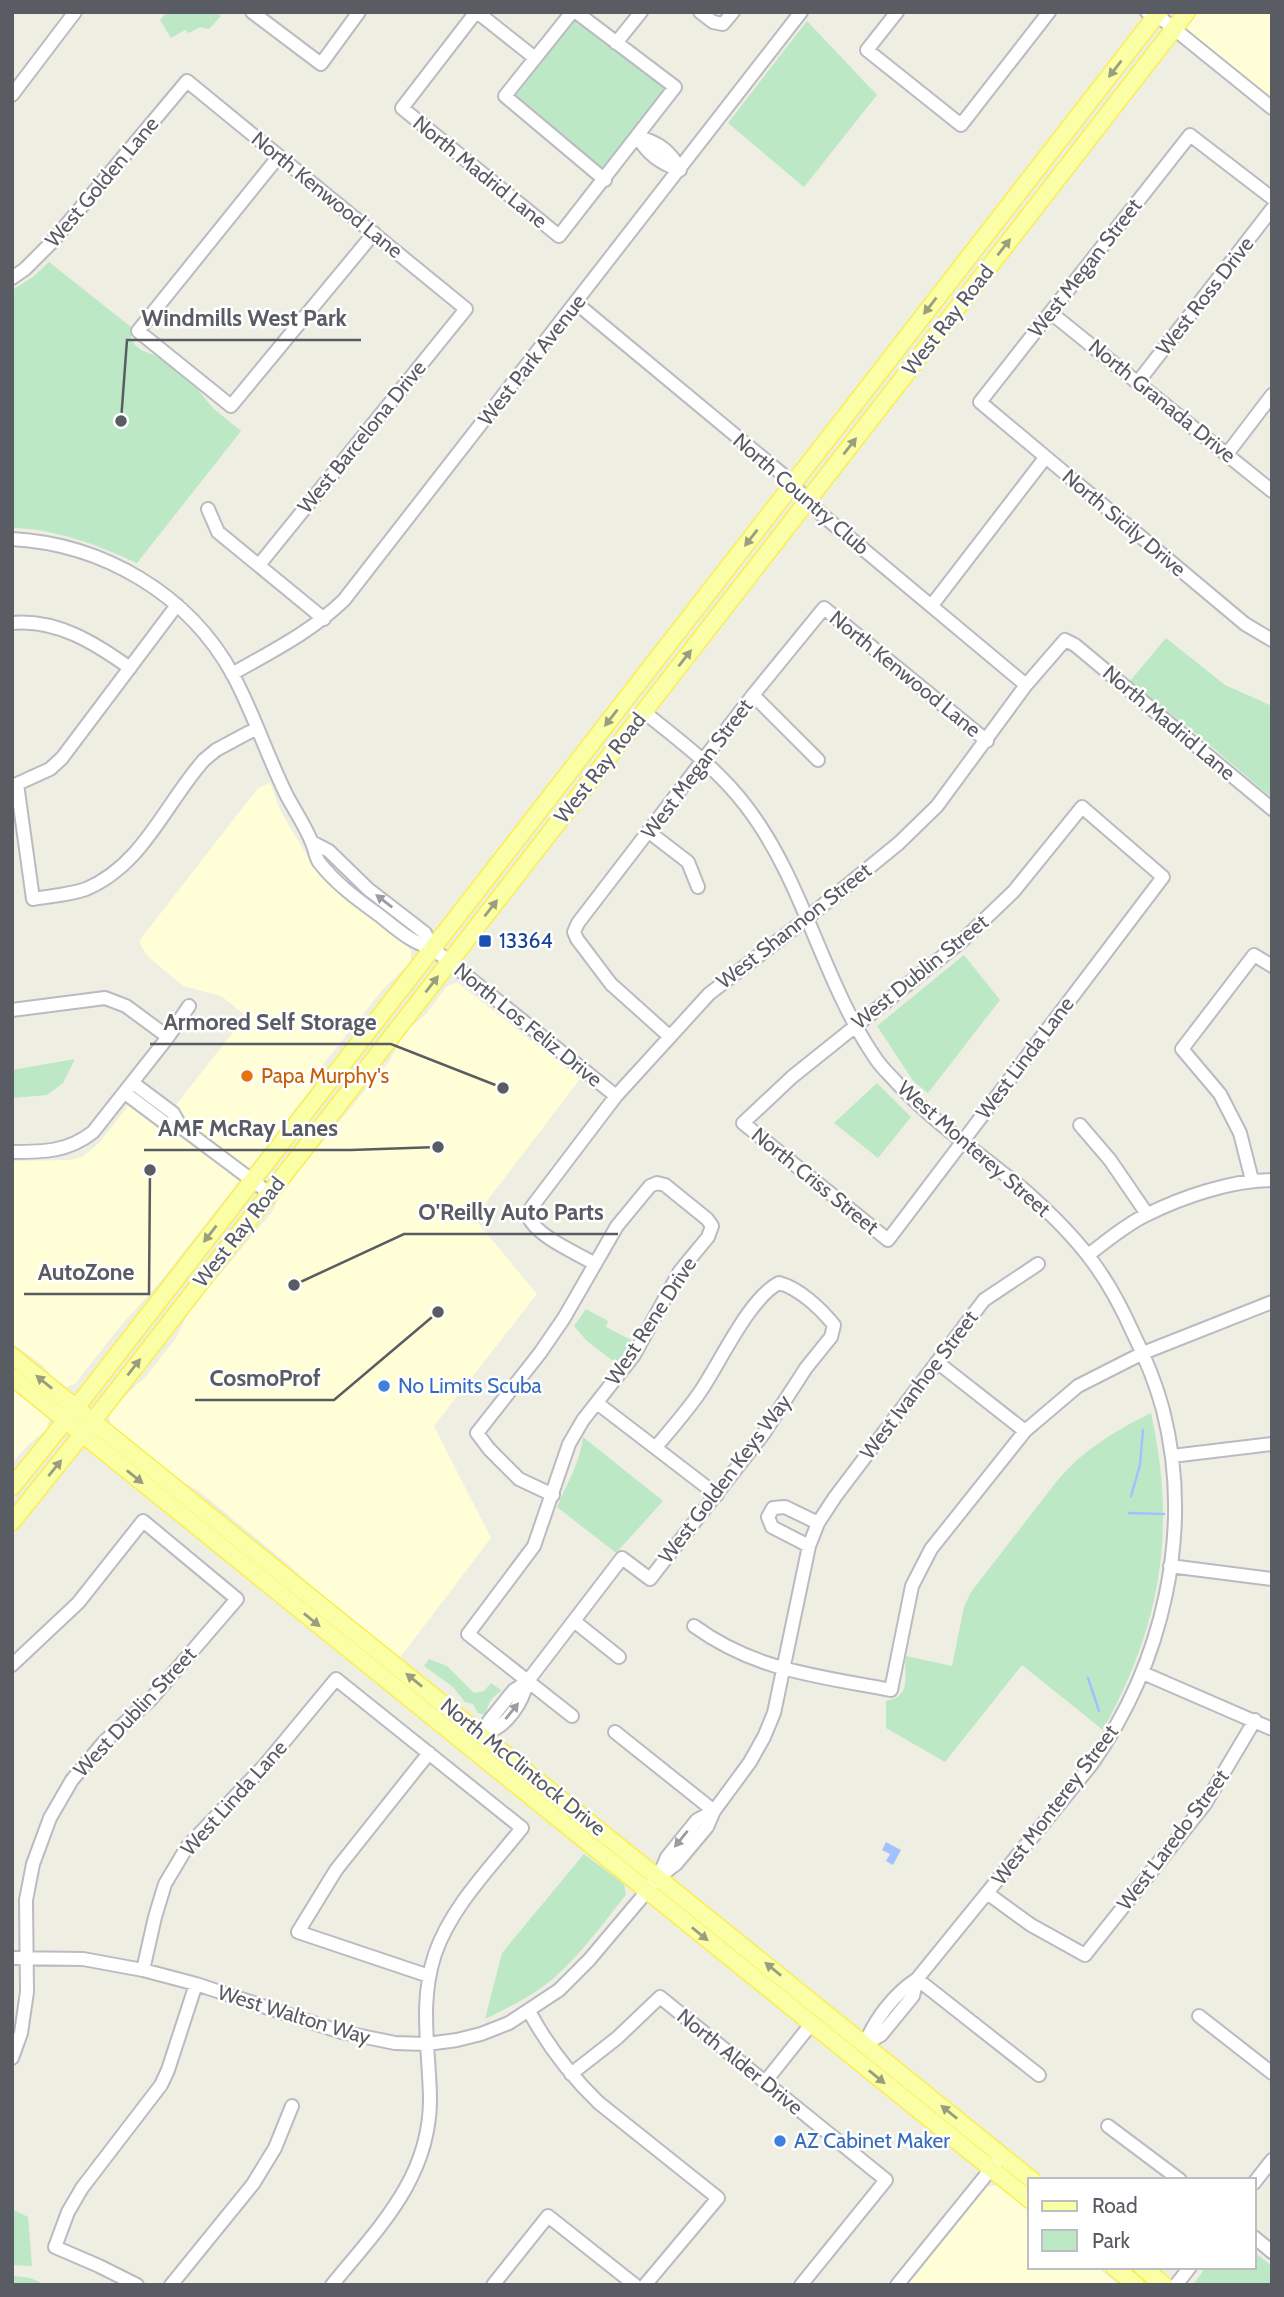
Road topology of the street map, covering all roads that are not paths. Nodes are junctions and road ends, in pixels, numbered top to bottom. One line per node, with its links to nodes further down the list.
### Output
1 (75, 12): 18 (street)
2 (252, 12): 3 (street)
3 (359, 12)
4 (477, 12): 16 (street); 23 (street, North Madrid Lane)
5 (574, 12): 15 (street); 16 (street)
6 (640, 12): 15 (street)
7 (700, 12): 8 (street)
8 (733, 12)
9 (801, 12): 22 (street, West Park Avenue)
10 (897, 12): 11 (street)
11 (1049, 12)
12 (1187, 12): 14 (main road, West Ray Road)
13 (1155, 13): 14 (street); 36 (main road, West Ray Road, one-way to 36)
14 (1174, 29): 19 (street); 38 (main road, West Ray Road, one-way to 14)
15 (616, 43): 20 (street)
16 (536, 58): 23 (street)
17 (187, 81): 21 (street, North Kenwood Lane); 27 (street, West Golden Lane)
18 (12, 95)
19 (1272, 108)
20 (638, 137): 22 (street); 23 (street)
21 (279, 156): 26 (street, North Kenwood Lane); 26 (street)
22 (680, 170): 28 (street, West Park Avenue)
23 (605, 180)
24 (1272, 198): 30 (street, West Megan Street)
25 (1272, 209): 31 (street, West Ross Drive)
26 (374, 233): 29 (street, North Kenwood Lane)
27 (12, 278)
28 (576, 303): 36 (street, North Country Club); 45 (street, West Park Avenue)
29 (466, 309): 41 (street, West Barcelona Drive)
30 (1051, 313): 31 (street, North Granada Drive); 33 (street, West Megan Street)
31 (1138, 382): 34 (street, North Granada Drive)
32 (1272, 395): 34 (street)
33 (980, 402): 35 (street, North Sicily Drive)
34 (1227, 454): 37 (street, North Granada Drive)
35 (1045, 458): 43 (street); 48 (street, North Sicily Drive)
36 (793, 484): 38 (street, North Country Club); 63 (main road, West Ray Road, one-way to 63)
37 (1272, 491)
38 (808, 500): 43 (street, North Country Club); 53 (main road, West Ray Road, one-way to 38)
39 (208, 509): 41 (street)
40 (12, 539): 42 (street)
41 (259, 565): 45 (street)
42 (177, 605): 49 (street); 50 (street)
43 (932, 605): 51 (street, North Country Club)
44 (824, 608): 52 (street, West Megan Street); 55 (street, North Kenwood Lane)
45 (324, 619): 50 (street, West Park Avenue)
46 (12, 623): 49 (street)
47 (1065, 640): 51 (street, West Shannon Street); 59 (street, North Madrid Lane)
48 (1272, 640)
49 (130, 668): 54 (street)
50 (232, 674): 54 (street)
51 (1026, 685): 55 (street, West Shannon Street)
52 (753, 695): 56 (street, West Megan Street); 57 (street)
53 (644, 712): 56 (street, West Monterey Street); 63 (main road, West Ray Road, one-way to 53)
54 (257, 729): 63 (street, North Los Feliz Drive)
55 (987, 741): 62 (street, West Shannon Street)
56 (704, 760): 60 (street, West Megan Street); 62 (street, West Monterey Street)
57 (818, 760)
58 (1082, 807): 67 (street, West Dublin Street); 74 (street, West Linda Lane)
59 (1272, 809)
60 (649, 832): 61 (street); 68 (street, West Megan Street)
61 (698, 887)
62 (806, 919): 67 (street, West Monterey Street); 68 (street, West Shannon Street)
63 (440, 954): 71 (street, North Los Feliz Drive); 76 (main road, West Ray Road); 79 (main road, West Ray Road, one-way to 63)
64 (1272, 966): 77 (street)
65 (189, 1006): 69 (street)
66 (12, 1010): 69 (street)
67 (854, 1025): 72 (street, West Dublin Street); 74 (street, West Monterey Street)
68 (669, 1036): 71 (street, West Shannon Street)
69 (168, 1037): 70 (street)
70 (129, 1088): 75 (street); 76 (street)
71 (616, 1096): 83 (street, West Shannon Street)
72 (743, 1123): 81 (street, North Criss Street)
73 (1080, 1125): 80 (street)
74 (962, 1141): 81 (street, West Linda Lane); 82 (street, West Monterey Street)
75 (12, 1153)
76 (252, 1180): 79 (street); 91 (main road, West Ray Road, one-way to 91)
77 (1252, 1180): 78 (street); 80 (street)
78 (1272, 1180)
79 (270, 1193): 92 (main road, West Ray Road, one-way to 79)
80 (1147, 1214): 82 (street)
81 (888, 1240)
82 (1088, 1255): 86 (street, West Monterey Street)
83 (595, 1264): 90 (street, West Rene Drive); 98 (street)
84 (1038, 1264): 88 (street, West Ivanhoe Street)
85 (1272, 1302): 86 (street)
86 (1143, 1353): 93 (street); 96 (street, West Monterey Street)
87 (12, 1356): 91 (main road, North McClintock Drive, one-way to 87)
88 (937, 1362): 93 (street); 101 (street, West Ivanhoe Street)
89 (12, 1377): 91 (main road, North McClintock Drive)
90 (597, 1403): 95 (street); 98 (street, West Rene Drive)
91 (70, 1414): 92 (main road, North McClintock Drive); 97 (main road, West Ray Road)
92 (88, 1428): 100 (main road, West Ray Road, one-way to 92); 116 (main road, North McClintock Drive, one-way to 92); 120 (main road, North McClintock Drive, one-way to 120)
93 (1025, 1431): 109 (street)
94 (1272, 1444): 96 (street)
95 (656, 1447): 99 (street); 99 (street, West Golden Keys Way)
96 (1171, 1456): 103 (street, West Monterey Street)
97 (12, 1487)
98 (553, 1494): 111 (street, West Rene Drive)
99 (717, 1495): 105 (street, West Golden Keys Way)
100 (12, 1522)
101 (818, 1523): 102 (street, West Ivanhoe Street); 102 (street)
102 (809, 1546): 109 (street, West Ivanhoe Street)
103 (1170, 1566): 104 (street); 110 (street, West Monterey Street)
104 (1272, 1579)
105 (574, 1621): 107 (street); 111 (street, West Golden Keys Way)
106 (694, 1626): 109 (street)
107 (619, 1657)
108 (12, 1665): 122 (street, West Dublin Street)
109 (783, 1670): 118 (street, West Ivanhoe Street)
110 (1143, 1673): 113 (street); 121 (street, West Monterey Street)
111 (527, 1682): 112 (street); 116 (street, West Golden Keys Way)
112 (572, 1716)
113 (1255, 1720): 114 (street); 121 (street, West Laredo Street)
114 (1272, 1729)
115 (615, 1732): 118 (street)
116 (486, 1734): 119 (main road, North McClintock Drive)
117 (429, 1753): 124 (street, West Linda Lane); 125 (street); 125 (street)
118 (714, 1811): 119 (street, West Ivanhoe Street)
119 (659, 1877): 120 (street, West Ivanhoe Street); 132 (main road, North McClintock Drive, one-way to 119)
120 (647, 1891): 128 (street, West Walton Way); 130 (main road, North McClintock Drive, one-way to 130)
121 (987, 1893): 126 (street, West Monterey Street)
122 (27, 1956): 123 (street, West Walton Way); 124 (street, West Walton Way); 133 (street, West Dublin Street)
123 (12, 1958)
124 (143, 1969): 127 (street, West Walton Way)
125 (429, 1976): 131 (street)
126 (917, 1979): 132 (street, West Monterey Street); 136 (street)
127 (196, 1984): 131 (street, West Walton Way); 152 (street)
128 (529, 2011): 131 (street, West Walton Way); 135 (street)
129 (1199, 2016): 134 (street)
130 (812, 2023): 137 (street); 142 (main road, North McClintock Drive, one-way to 142)
131 (427, 2044): 154 (street)
132 (865, 2044): 140 (main road, North McClintock Drive, one-way to 132)
133 (12, 2058)
134 (1272, 2073)
135 (571, 2074): 137 (street, North Alder Drive); 157 (street)
136 (1039, 2075)
137 (765, 2082): 158 (street, North Alder Drive)
138 (292, 2106): 153 (street)
139 (1108, 2126): 144 (street)
140 (1002, 2155): 142 (street); 143 (main road, North McClintock Drive)
141 (1272, 2160): 145 (street)
142 (991, 2169): 146 (main road, North McClintock Drive); 159 (street)
143 (1030, 2178)
144 (1177, 2178)
145 (1256, 2180)
146 (1028, 2198)
147 (1256, 2239): 148 (street)
148 (1272, 2252)
149 (1116, 2269): 160 (main road)
150 (1144, 2269): 161 (main road)
151 (1188, 2269): 162 (street)
152 (137, 2285)
153 (172, 2285)
154 (332, 2285)
155 (493, 2285): 156 (street)
156 (635, 2285)
157 (645, 2285)
158 (802, 2285)
159 (897, 2285)
160 (1136, 2285)
161 (1164, 2285)
162 (1176, 2285)

